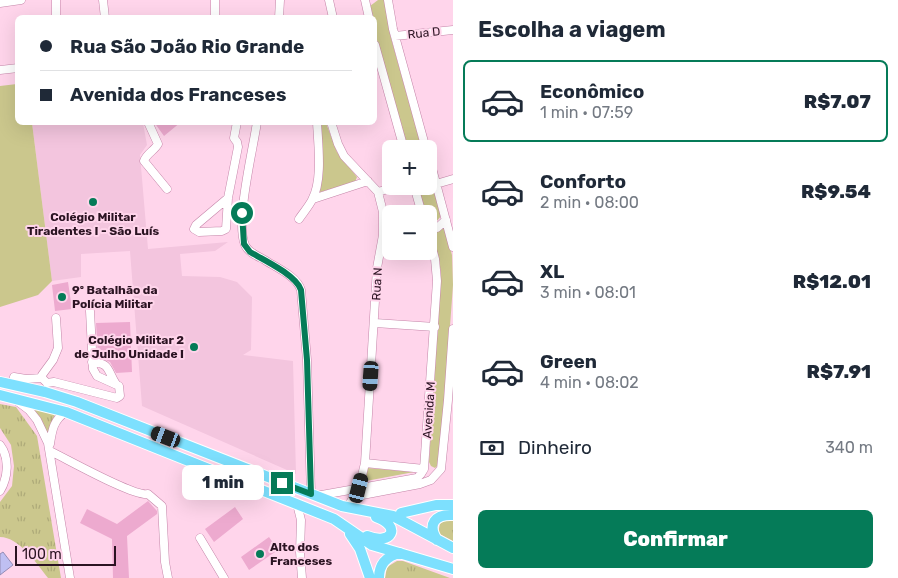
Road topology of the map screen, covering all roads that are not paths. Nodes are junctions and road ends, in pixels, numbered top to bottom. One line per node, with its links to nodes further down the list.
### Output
1 (22, 0): 9 (street)
2 (56, 0): 10 (street)
3 (103, 0): 11 (street)
4 (215, 0): 12 (street)
5 (280, 0): 13 (street)
6 (329, 0): 14 (street)
7 (388, 0): 17 (street)
8 (366, 1): 15 (street)
9 (2, 2)
10 (56, 15)
11 (105, 15)
12 (214, 15)
13 (279, 15)
14 (332, 15)
15 (368, 15)
16 (453, 30): 17 (street, Rua D)
17 (395, 36): 27 (street)
18 (377, 52): 26 (street)
19 (15, 68): 20 (street)
20 (0, 70)
21 (149, 125): 32 (street)
22 (236, 125): 35 (street)
23 (257, 125): 65 (street)
24 (317, 125): 36 (street)
25 (332, 125): 29 (street)
26 (401, 140)
27 (424, 140)
28 (453, 180): 30 (street)
29 (368, 181): 34 (street); 36 (street)
30 (437, 184)
31 (437, 188): 39 (street)
32 (167, 189)
33 (382, 191): 34 (street)
34 (378, 192): 37 (street, Rua N)
35 (228, 198): 35 (street)
36 (313, 199): 38 (street)
37 (382, 208)
38 (299, 219)
39 (446, 220): 40 (street); 42 (street)
40 (437, 228)
41 (382, 240): 46 (street, Rua N)
42 (453, 247)
43 (434, 260): 47 (street, Avenida M)
44 (90, 311): 49 (street)
45 (56, 318): 53 (street)
46 (374, 323): 47 (street); 60 (street, Rua N)
47 (435, 327): 61 (street, Avenida M)
48 (453, 329): 56 (street, Avenida M)
49 (92, 362): 52 (street); 52 (street)
50 (14, 377): 53 (street)
51 (0, 382): 53 (main road)
52 (116, 384): 53 (street)
53 (45, 385): 65 (main road)
54 (0, 395): 55 (main road)
55 (12, 397): 57 (main road); 59 (street)
56 (451, 399): 62 (street, Avenida M)
57 (66, 412): 59 (street); 66 (main road)
58 (0, 445): 64 (street)
59 (50, 451): 78 (street); 79 (street)
60 (365, 463): 61 (street); 63 (street, Rua N)
61 (424, 469): 62 (street); 63 (street)
62 (431, 480): 67 (street)
63 (359, 488): 65 (street)
64 (0, 491)
65 (313, 495): 67 (main road)
66 (294, 503): 71 (main road); 81 (street)
67 (346, 504): 69 (main road); 71 (main road); 72 (main road)
68 (453, 505): 69 (main road)
69 (401, 513): 72 (main road)
70 (453, 515): 74 (main road)
71 (340, 522): 76 (main road); 82 (main road)
72 (427, 534): 74 (main road)
73 (200, 538): 80 (street)
74 (437, 540): 75 (main road)
75 (453, 548)
76 (400, 553): 77 (main road); 83 (main road)
77 (453, 569)
78 (70, 578)
79 (168, 578)
80 (224, 578)
81 (302, 578)
82 (370, 578)
83 (379, 578)

